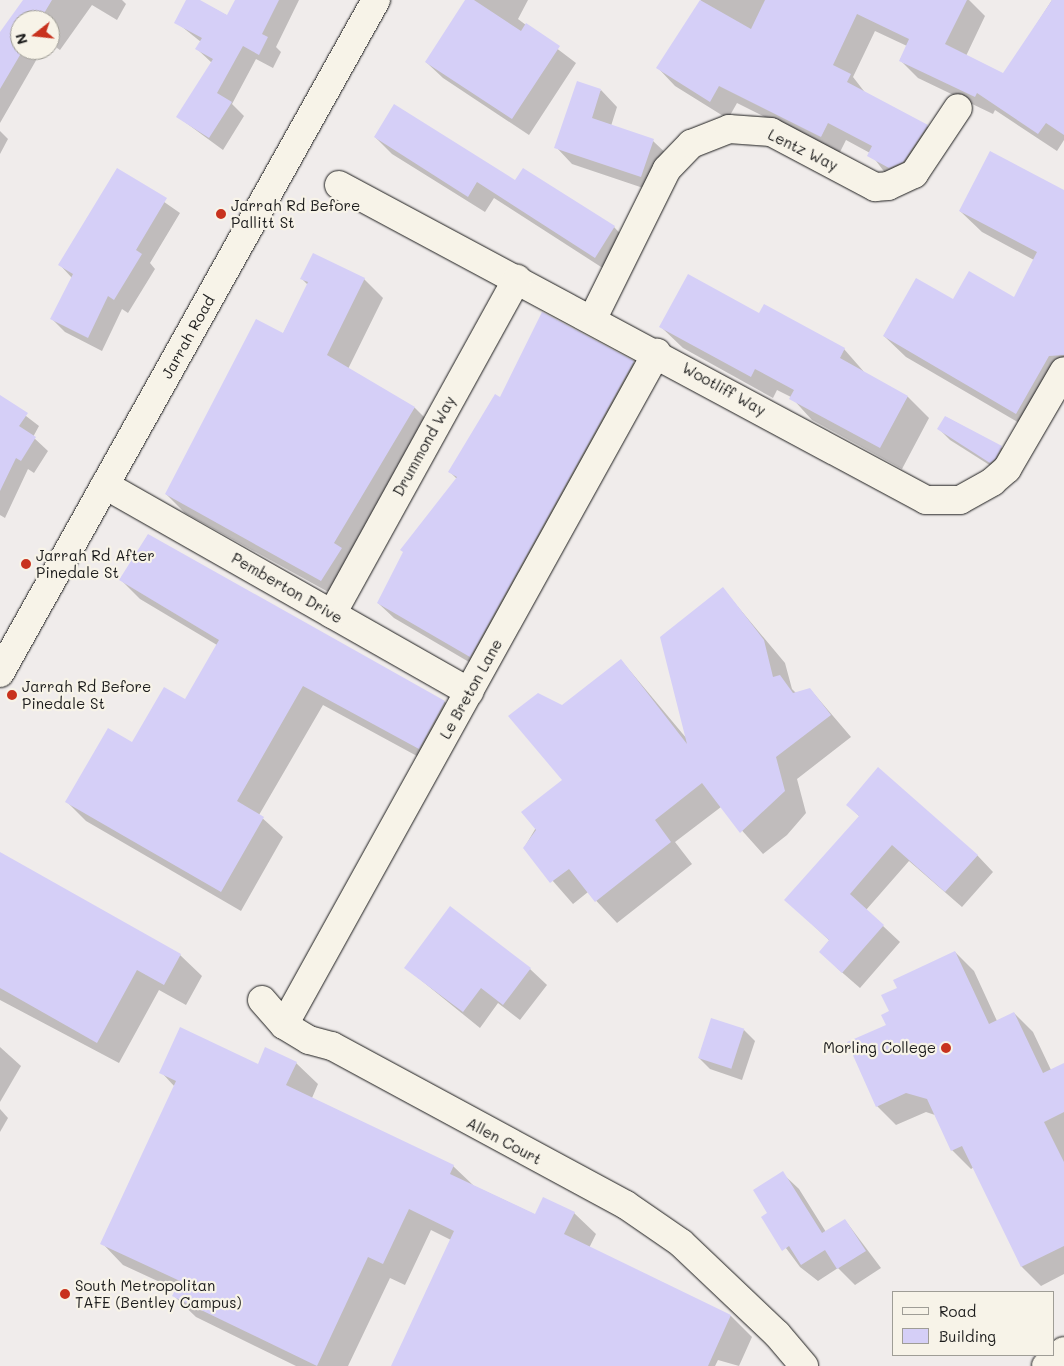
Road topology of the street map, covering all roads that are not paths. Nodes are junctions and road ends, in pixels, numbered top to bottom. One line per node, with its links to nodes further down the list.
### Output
1 (376, 0): 8 (street, Jarrah Road)
2 (958, 108): 5 (street, Lentz Way)
3 (339, 185): 4 (street, Wootliff Way)
4 (517, 279): 5 (street, Wootliff Way); 9 (street, Drummond Way)
5 (593, 318): 6 (street, Wootliff Way)
6 (657, 352): 7 (street, Wootliff Way); 11 (street, Le Breton Lane)
7 (1064, 371)
8 (106, 484): 9 (street, Pemberton Drive); 10 (street, Jarrah Road)
9 (332, 614): 11 (street, Pemberton Drive)
10 (0, 673)
11 (469, 692): 13 (street, Le Breton Lane)
12 (262, 1000): 13 (street, Allen Court)
13 (284, 1025): 14 (street, Allen Court)
14 (736, 1298): 16 (street, Allen Court); 17 (street, Allen Court)
15 (1064, 1351): 18 (street)
16 (780, 1366)
17 (804, 1366)
18 (1046, 1366)

